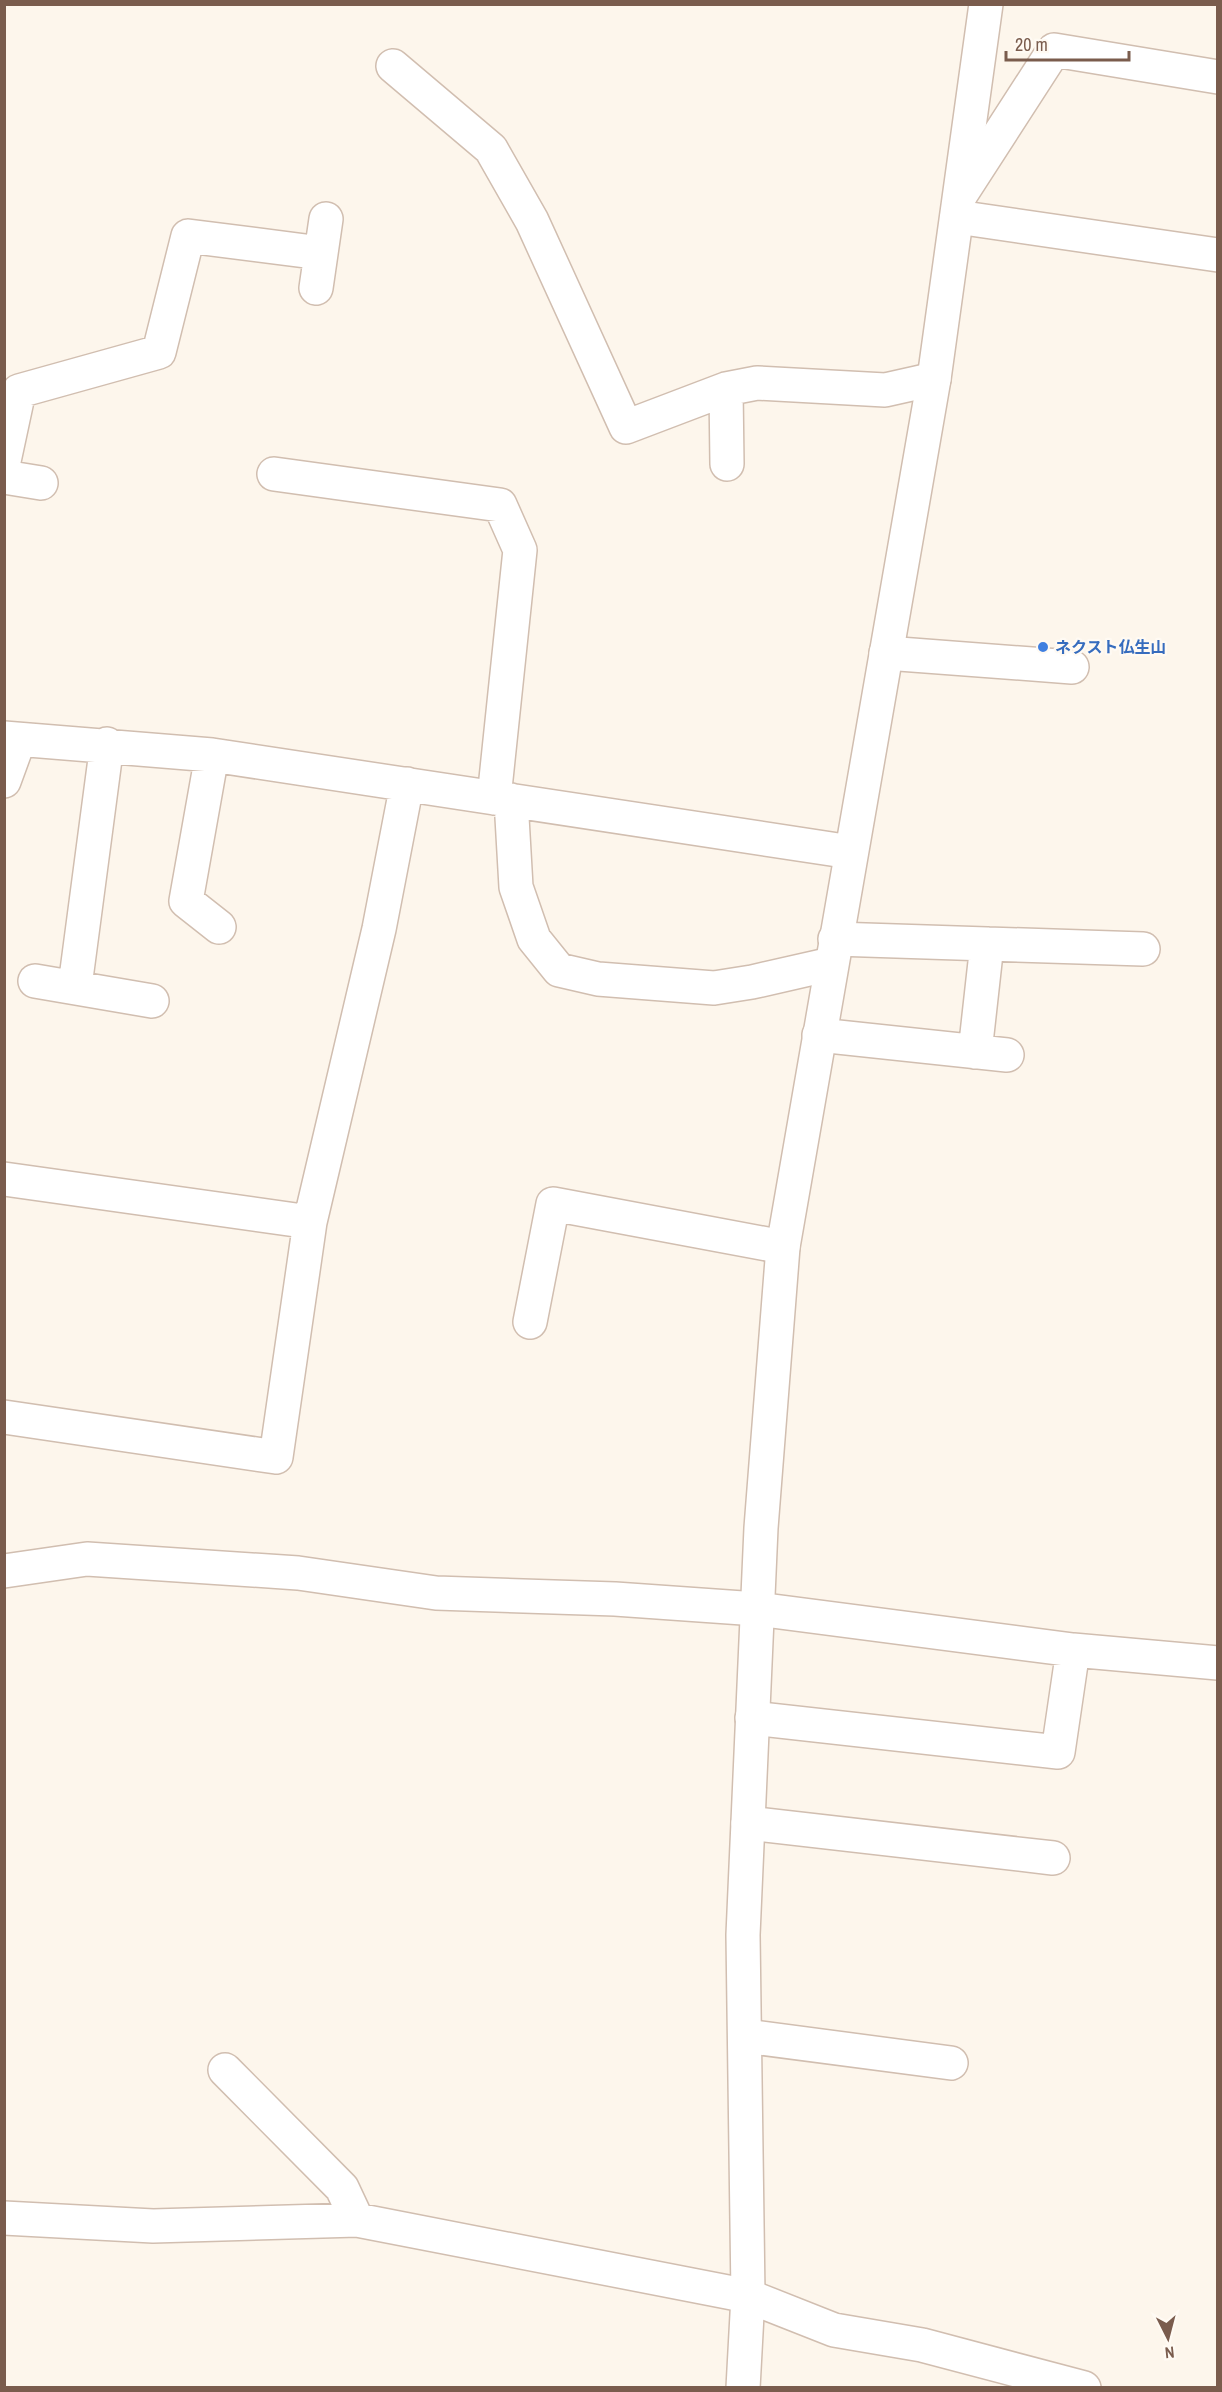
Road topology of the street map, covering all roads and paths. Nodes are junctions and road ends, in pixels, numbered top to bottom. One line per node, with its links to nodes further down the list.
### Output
1 (986, 4): 4 (street)
2 (393, 66): 10 (street)
3 (1218, 77): 4 (street)
4 (959, 206): 7 (street); 9 (street)
5 (326, 219): 6 (street)
6 (321, 253): 8 (street); 11 (street)
7 (1218, 255)
8 (315, 288)
9 (934, 379): 10 (street); 16 (street)
10 (726, 389): 12 (street)
11 (4, 461)
12 (727, 464)
13 (274, 474): 23 (street)
14 (4, 477): 15 (street)
15 (41, 483)
16 (886, 653): 17 (street); 24 (street)
17 (1072, 667)
18 (12, 739): 19 (street); 21 (street)
19 (107, 744): 20 (street); 30 (street)
20 (212, 755): 22 (street); 25 (street)
21 (4, 781)
22 (407, 784): 23 (street); 36 (street)
23 (502, 799): 24 (street); 28 (street)
24 (851, 852): 28 (street)
25 (219, 927)
26 (987, 944): 27 (street); 28 (street); 33 (street)
27 (1143, 949)
28 (833, 951): 32 (street)
29 (35, 981): 30 (street)
30 (75, 986): 31 (street)
31 (152, 1001)
32 (819, 1035): 33 (street); 37 (street)
33 (975, 1052): 34 (street)
34 (1008, 1055)
35 (4, 1179): 36 (street)
36 (310, 1222): 39 (street)
37 (783, 1247): 38 (street); 41 (street)
38 (530, 1322)
39 (4, 1417)
40 (4, 1571): 41 (street)
41 (757, 1609): 42 (street); 44 (street)
42 (1073, 1650): 43 (street); 44 (street)
43 (1218, 1663)
44 (752, 1718): 45 (street)
45 (748, 1823): 46 (street); 47 (street)
46 (1053, 1858)
47 (745, 2036): 48 (street); 52 (street)
48 (951, 2063)
49 (225, 2070): 51 (street)
50 (4, 2218): 51 (street)
51 (357, 2220): 52 (street)
52 (747, 2296): 53 (street); 54 (street)
53 (743, 2388)
54 (1084, 2388)

